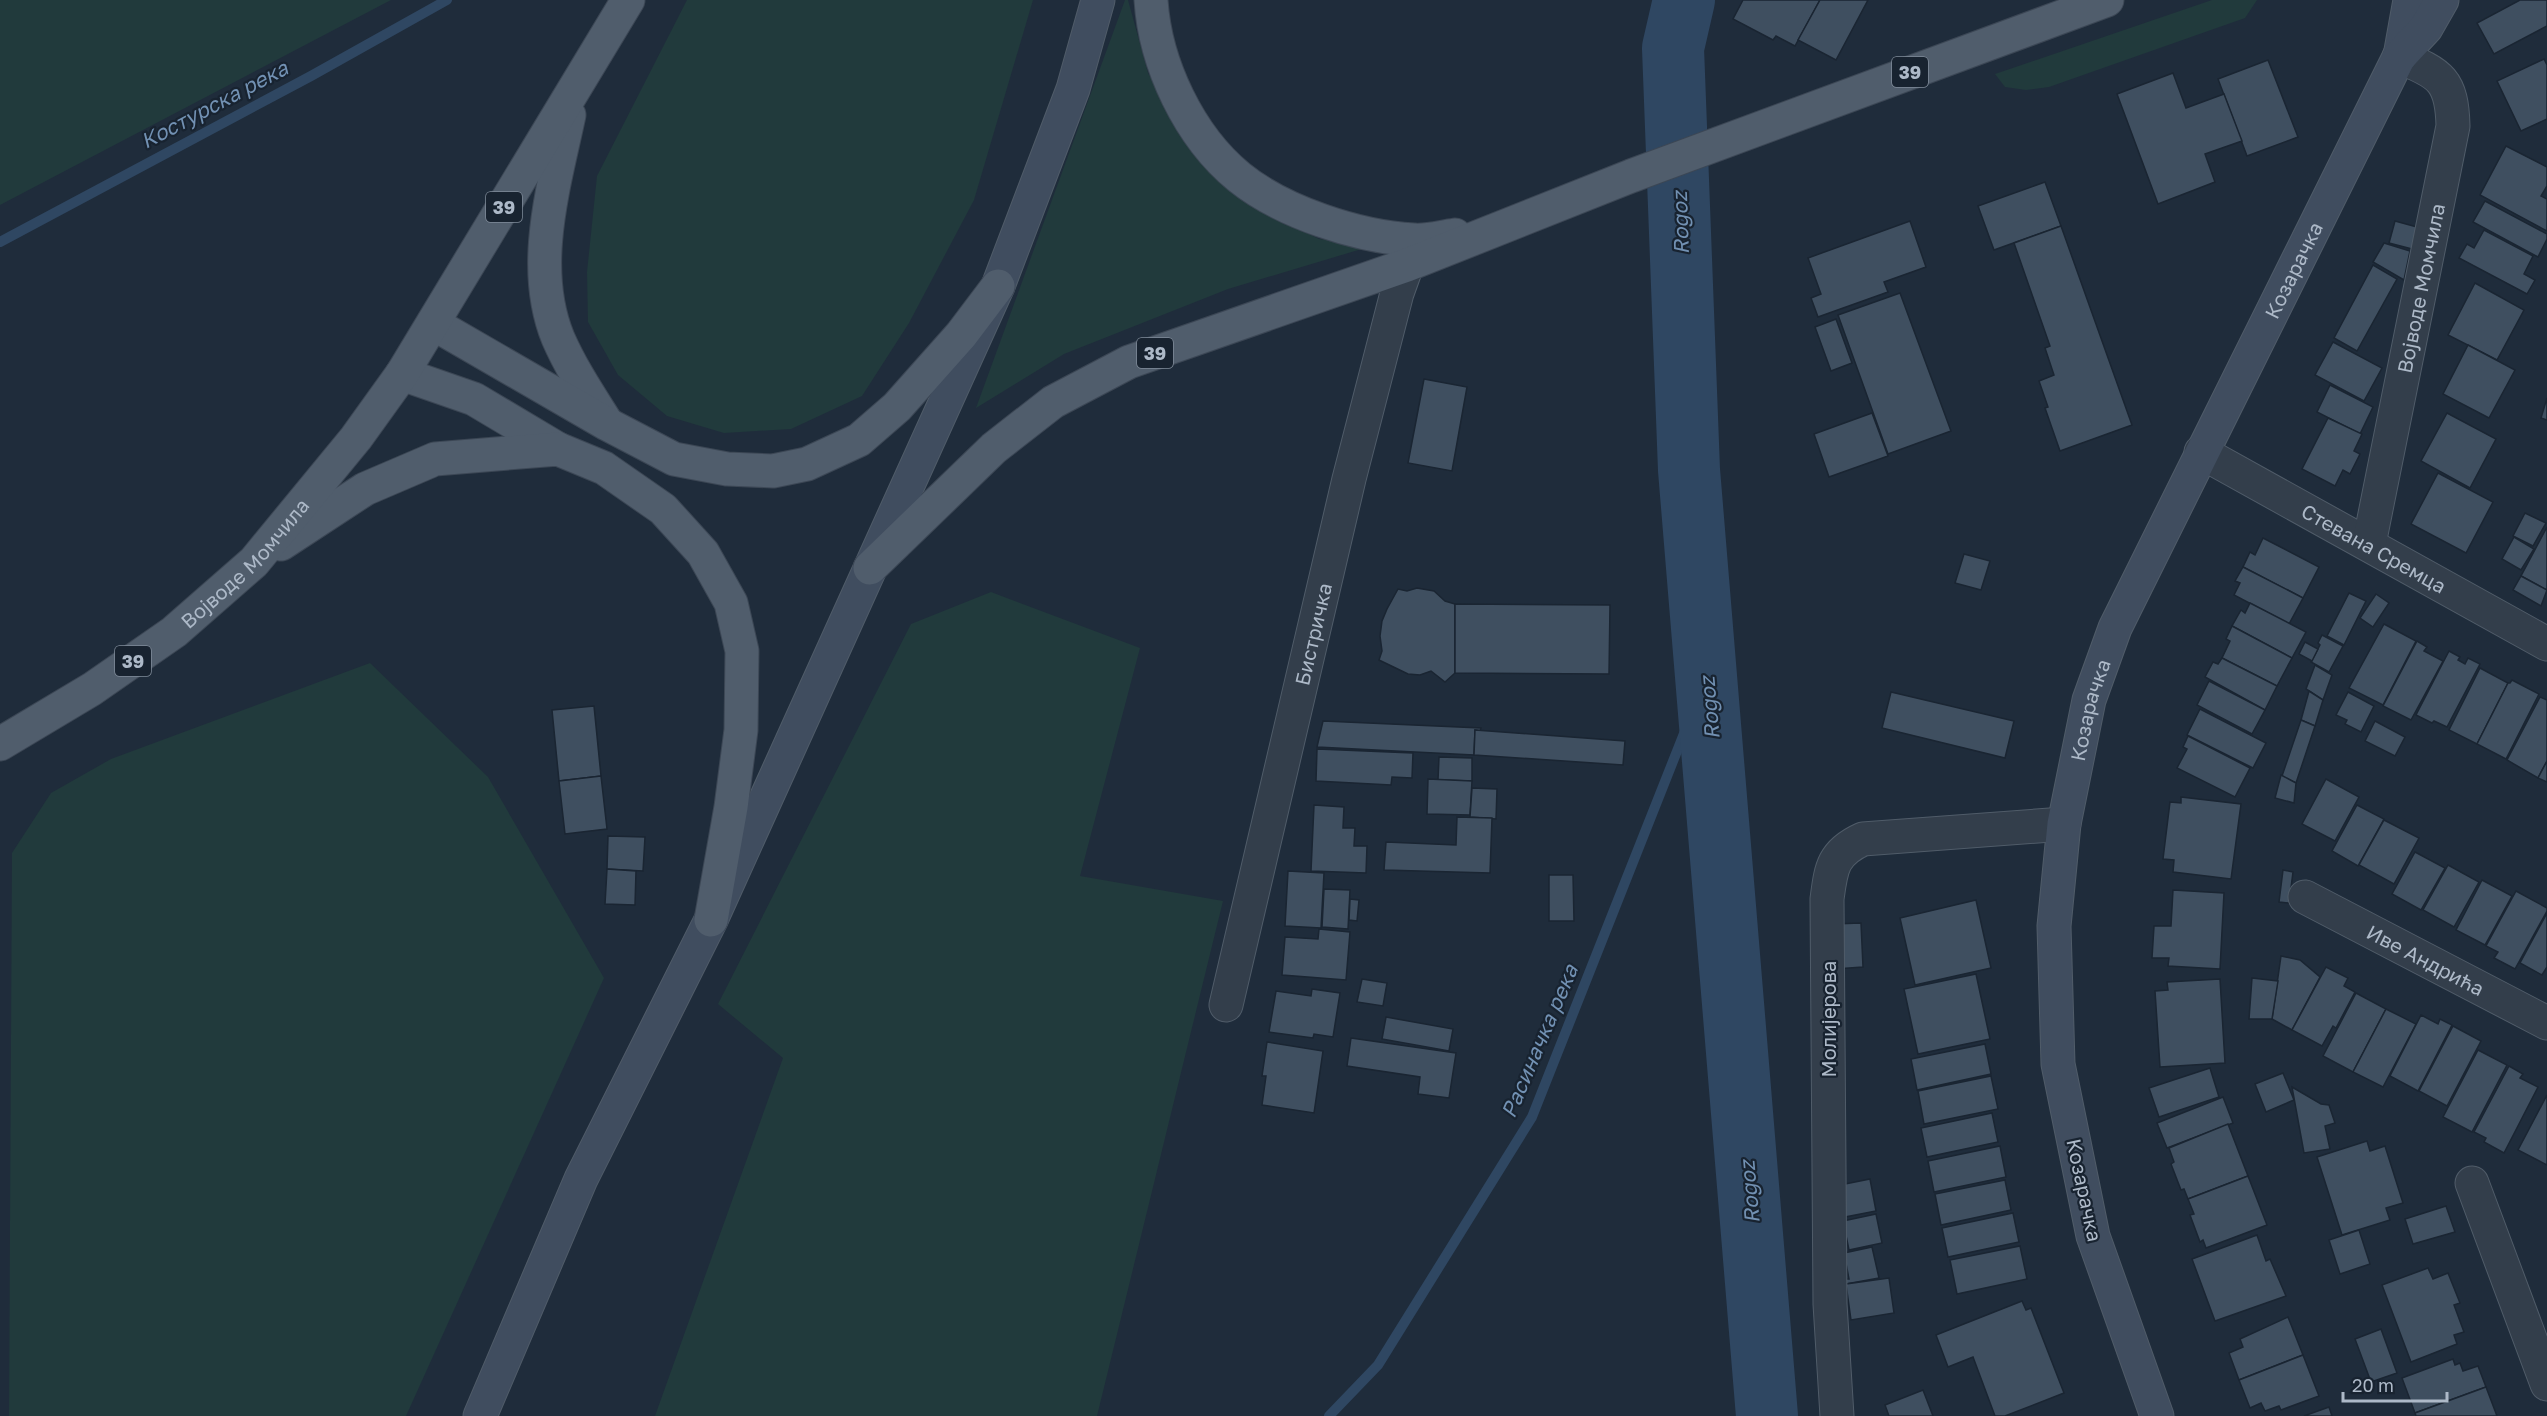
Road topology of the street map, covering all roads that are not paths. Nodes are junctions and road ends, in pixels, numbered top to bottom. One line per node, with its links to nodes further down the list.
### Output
1 (1098, 0): 13 (street)
2 (1151, 0): 11 (main road, 39)
3 (2045, 0): 8 (main road, 39)
4 (2107, 0): 8 (main road, 39)
5 (2410, 0): 9 (street, Козарачка)
6 (2442, 0): 9 (street, Козарачка)
7 (621, 11): 10 (main road, 39)
8 (1999, 40): 11 (main road, 39)
9 (2399, 57): 18 (street, Козарачка); 19 (street, Војводе Момчила)
10 (575, 89): 14 (main road, 39); 16 (main road)
11 (1495, 230): 12 (main road, 39)
12 (1407, 265): 21 (main road, 39); 27 (street, Бистричка)
13 (998, 286): 16 (main road); 21 (street)
14 (434, 324): 15 (main road, Војводе Момчила / 39); 16 (main road)
15 (402, 374): 17 (main road); 20 (main road, Војводе Момчила / 39)
16 (607, 424)
17 (558, 449): 20 (main road); 26 (main road)
18 (2201, 452): 19 (street, Стевана Сремца); 24 (street, Козарачка)
19 (2369, 544): 22 (street, Стевана Сремца)
20 (254, 562): 23 (main road, Војводе Момчила / 39)
21 (870, 568): 26 (street)
22 (2547, 644)
23 (0, 744)
24 (2064, 824): 32 (street, Молијерова); 33 (street, Козарачка)
25 (2305, 897): 28 (street, Иве Андрића)
26 (711, 920): 31 (street)
27 (1226, 1005)
28 (2547, 1023)
29 (2472, 1183): 30 (street)
30 (2547, 1384)
31 (480, 1416)
32 (1838, 1416)
33 (2157, 1416)

